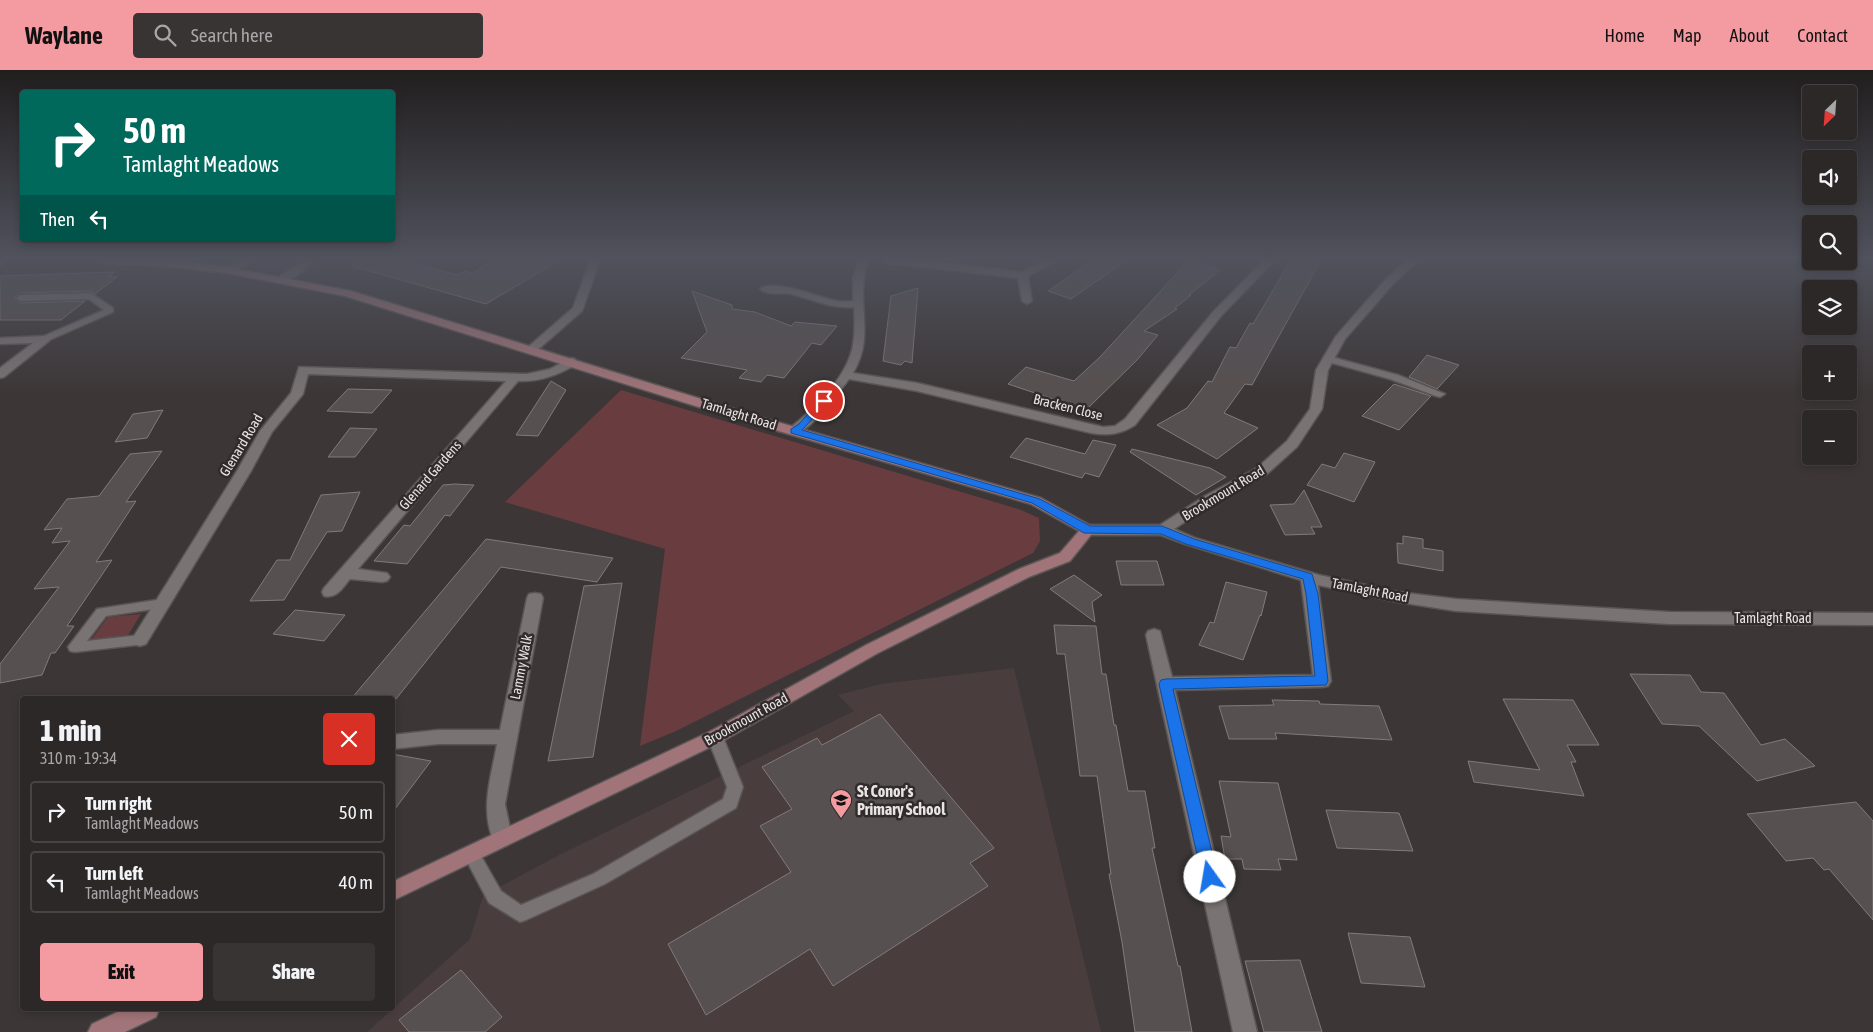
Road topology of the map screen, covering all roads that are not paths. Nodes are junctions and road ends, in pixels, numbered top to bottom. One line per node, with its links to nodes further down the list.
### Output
1 (858, 304): 13 (street)
2 (103, 305): 7 (lane)
3 (385, 305): 9 (street, Tamlaght Road)
4 (579, 305): 9 (street)
5 (1226, 305): 13 (street, Bracken Close)
6 (1369, 305): 10 (street, Brookmount Road)
7 (45, 339): 8 (street); 12 (street)
8 (0, 341)
9 (531, 350): 11 (street, Tamlaght Road)
10 (1328, 359): 15 (lane); 18 (street, Brookmount Road)
11 (571, 362): 14 (street, Glenard Road); 16 (street, Tamlaght Road)
12 (0, 374)
13 (846, 375): 16 (street)
14 (514, 379): 19 (street, Glenard Gardens); 24 (street, Glenard Road)
15 (1440, 394)
16 (795, 431): 17 (street, Tamlaght Road)
17 (1088, 530): 18 (street, Tamlaght Road); 29 (street, Brookmount Road)
18 (1162, 530): 21 (street, Tamlaght Road)
19 (346, 573): 20 (street); 22 (street, Glenard Gardens)
20 (382, 577)
21 (1308, 577): 25 (street, Tamlaght Road); 28 (street)
22 (330, 592)
23 (535, 598): 30 (street, Lammy Walk)
24 (163, 604): 27 (street, Glenard Road); 27 (lane)
25 (1873, 619)
26 (1154, 635): 28 (street)
27 (140, 640)
28 (1166, 684): 37 (street)
29 (715, 736): 32 (street, Brookmount Road); 33 (lane)
30 (508, 737): 31 (street); 32 (street, Lammy Walk)
31 (395, 742)
32 (502, 838): 33 (street, Brookmount Road)
33 (471, 854): 34 (street, Brookmount Road)
34 (395, 891)
35 (144, 1011): 36 (street)
36 (100, 1032)
37 (1245, 1032)

